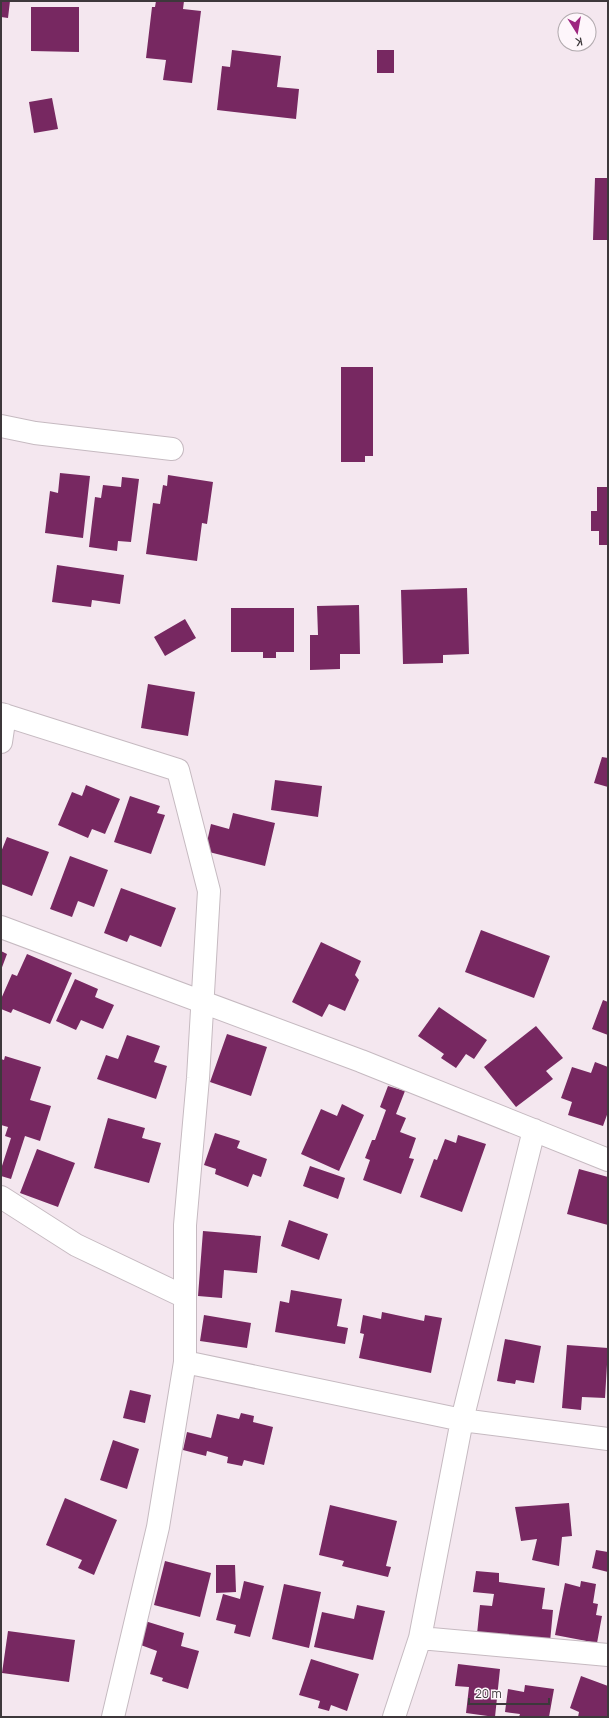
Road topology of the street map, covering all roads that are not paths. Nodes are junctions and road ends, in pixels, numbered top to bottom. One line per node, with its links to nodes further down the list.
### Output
1 (1, 426): 2 (street)
2 (172, 449)
3 (3, 715): 4 (street); 6 (street)
4 (1, 742)
5 (1, 927): 6 (street)
6 (203, 1003): 7 (street); 10 (street)
7 (534, 1130): 8 (street); 12 (street)
8 (608, 1160)
9 (1, 1197): 10 (street)
10 (185, 1297): 11 (street)
11 (185, 1362): 12 (street); 16 (street)
12 (462, 1420): 13 (street); 14 (street)
13 (608, 1439)
14 (420, 1638): 15 (street); 17 (street)
15 (608, 1655)
16 (113, 1717)
17 (394, 1717)

